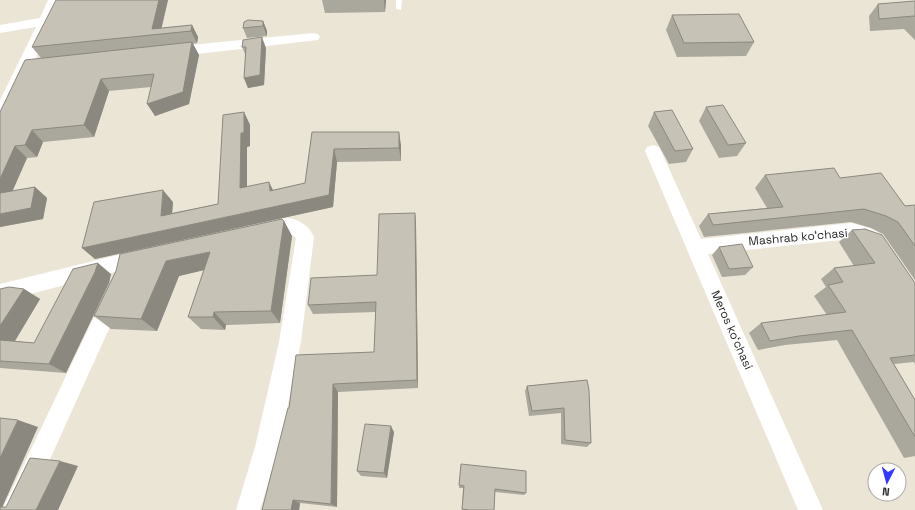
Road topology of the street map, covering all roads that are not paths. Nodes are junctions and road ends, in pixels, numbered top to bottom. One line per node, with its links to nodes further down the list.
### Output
1 (55, 0): 4 (street)
2 (399, 0): 3 (lane)
3 (399, 9)
4 (45, 21): 5 (street); 9 (street)
5 (0, 29)
6 (313, 37): 7 (street)
7 (161, 53)
8 (40, 65): 9 (street)
9 (25, 67): 10 (street)
10 (4, 100): 11 (street)
11 (0, 114)
12 (653, 151): 14 (street, Meros koʻchasi)
13 (246, 235): 20 (street)
14 (696, 247): 15 (street, Mashrab koʻchasi); 21 (street, Meros koʻchasi)
15 (883, 252)
16 (163, 253): 17 (street)
17 (126, 261): 18 (street); 19 (street)
18 (0, 293)
19 (14, 510)
20 (248, 510)
21 (810, 510)

